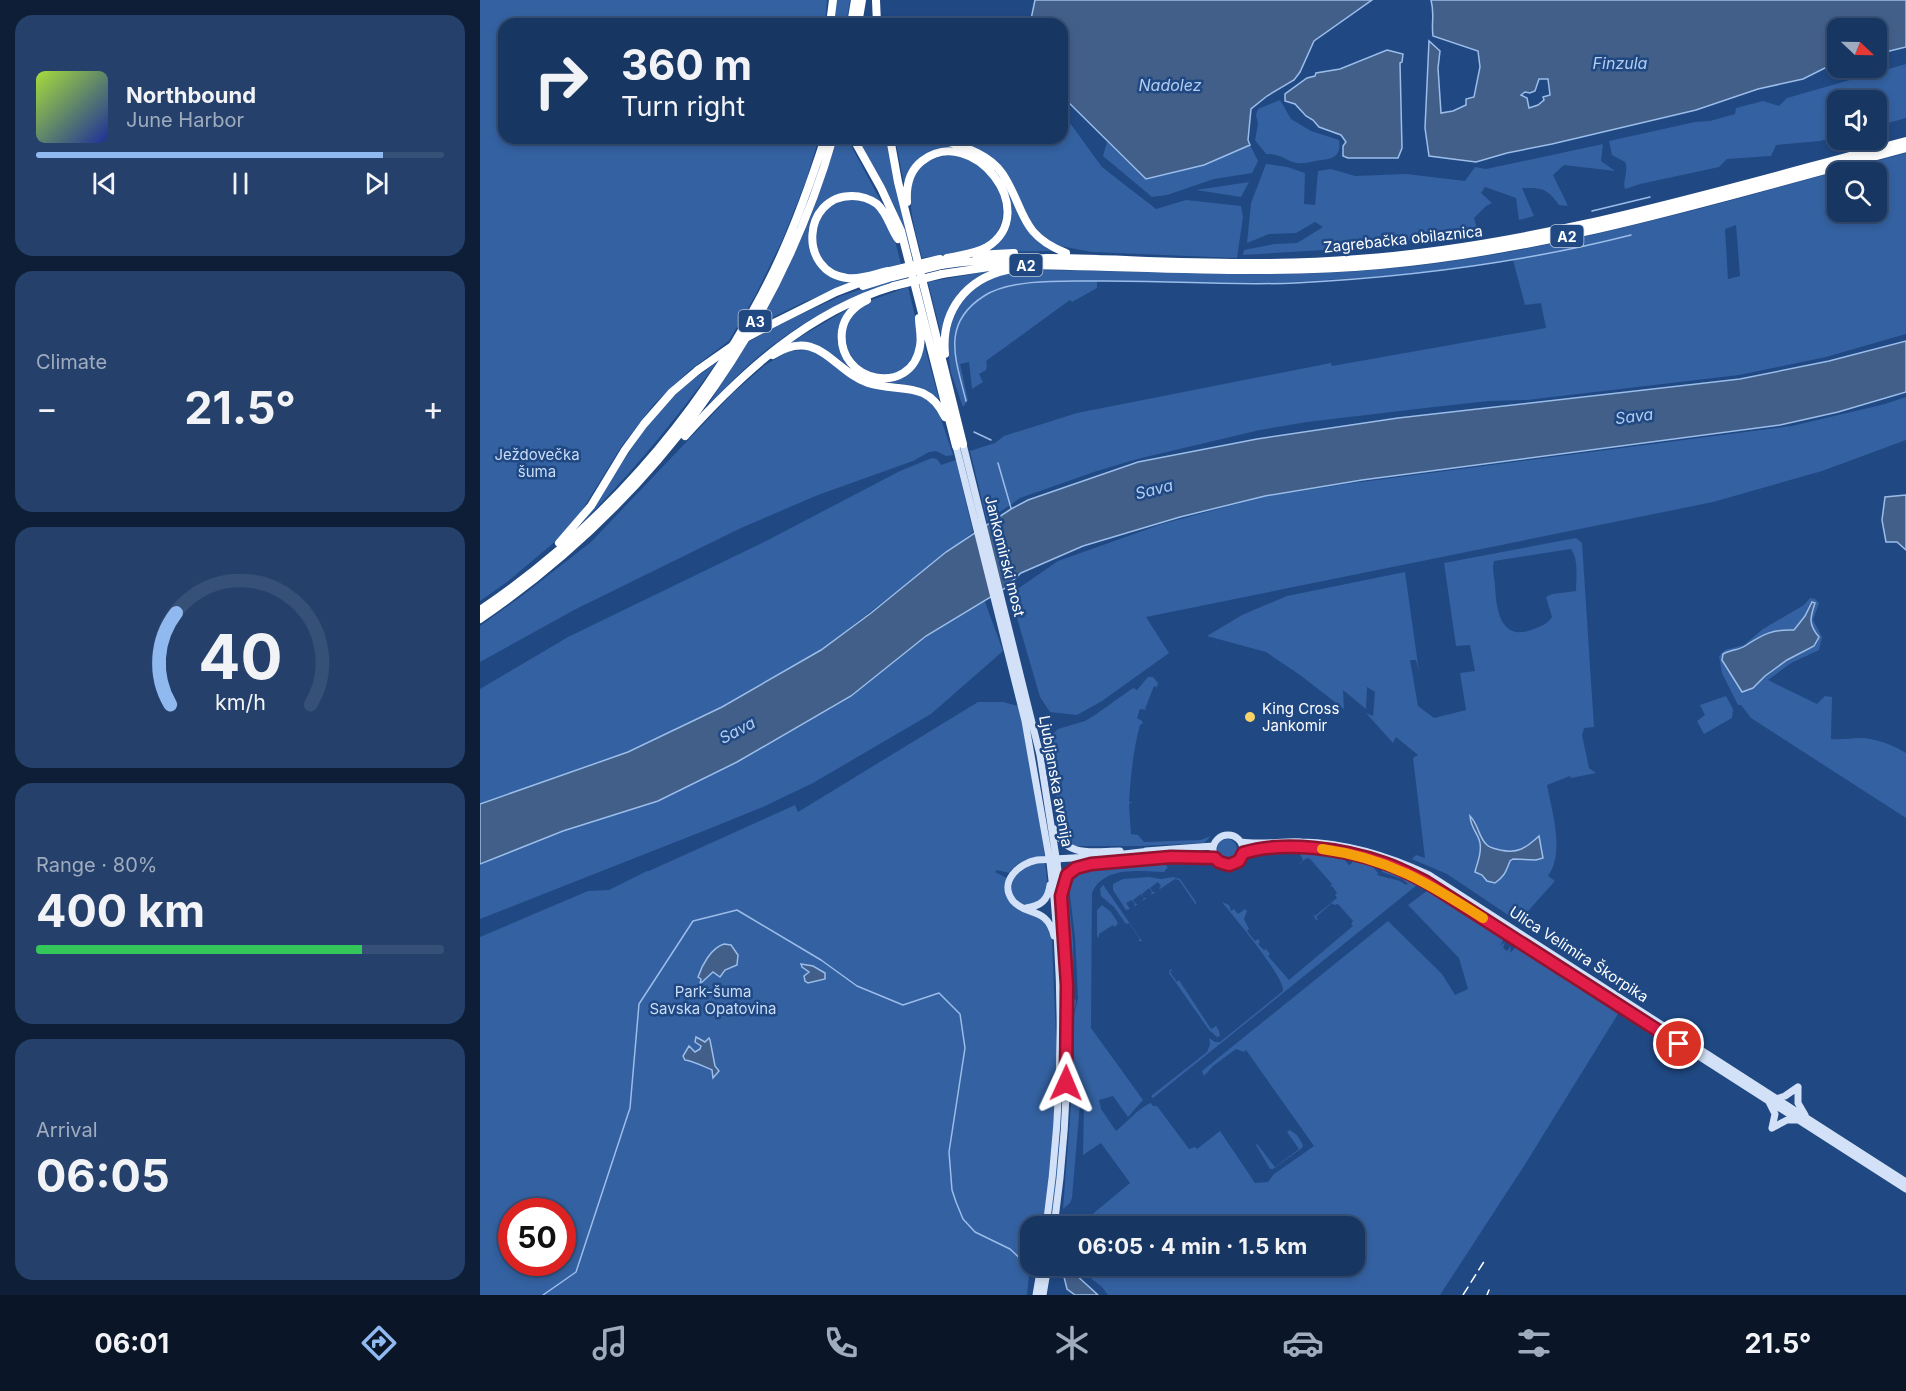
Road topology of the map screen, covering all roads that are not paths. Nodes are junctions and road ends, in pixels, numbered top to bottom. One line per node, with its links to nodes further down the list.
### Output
1 (833, 0): 5 (highway)
2 (855, 0): 6 (highway)
3 (862, 0): 7 (highway)
4 (876, 0): 8 (highway)
5 (831, 18)
6 (852, 18)
7 (859, 18)
8 (877, 18)
9 (1906, 141): 20 (highway, Zagrebačka obilaznica / A2)
10 (823, 144): 29 (highway, A3)
11 (831, 144): 28 (highway, A3)
12 (856, 144): 16 (highway)
13 (891, 144): 17 (highway)
14 (954, 144): 19 (highway)
15 (1906, 148): 22 (highway, Zagrebačka obilaznica / A2)
16 (872, 172): 18 (highway); 26 (highway)
17 (905, 212): 21 (highway); 26 (highway)
18 (898, 239): 23 (highway); 24 (highway)
19 (1066, 253): 20 (highway); 21 (highway)
20 (1113, 260): 21 (highway, Zagrebačka obilaznica / A2)
21 (942, 264): 22 (highway, Zagrebačka obilaznica / A2); 23 (highway, bridge); 23 (highway, Zagrebačka obilaznica / A2, bridge)
22 (1086, 266): 26 (highway)
23 (891, 276): 24 (highway); 25 (highway); 29 (highway, bridge)
24 (919, 318): 26 (highway)
25 (750, 369): 27 (highway); 28 (highway)
26 (945, 389): 27 (highway)
27 (958, 444): 32 (main road, Jankomirski most)
28 (639, 483): 31 (highway, A3)
29 (510, 589): 30 (highway, A3)
30 (480, 610)
31 (480, 619)
32 (1015, 665): 33 (main road, Ljubljanska avenija); 39 (main road, Ljubljanska avenija)
33 (1050, 819): 37 (main road); 39 (main road, Ljubljanska avenija)
34 (1241, 842): 35 (main road); 36 (main road); 44 (main road, Ulica Velimira Škorpika)
35 (1213, 846): 37 (main road); 38 (main road)
36 (1243, 853): 38 (main road); 45 (main road, Ulica Velimira Škorpika)
37 (1150, 855): 38 (main road); 41 (main road); 42 (main road)
38 (1215, 858)
39 (1053, 859): 40 (main road, Ljubljanska avenija); 41 (main road, Ljubljanska avenija)
40 (1052, 873): 42 (main road); 43 (main road, Ljubljanska avenija)
41 (1061, 896): 51 (main road, Ljubljanska avenija)
42 (1026, 908): 43 (main road)
43 (1059, 956): 50 (main road, Ljubljanska avenija)
44 (1776, 1099): 47 (main road, Ulica Velimira Škorpika); 47 (main road)
45 (1768, 1100): 46 (main road, Ulica Velimira Škorpika); 46 (main road)
46 (1800, 1121): 49 (main road, Ulica Velimira Škorpika)
47 (1810, 1121): 48 (main road, Ulica Velimira Škorpika)
48 (1906, 1182)
49 (1906, 1189)
50 (1047, 1216)
51 (1055, 1216)
52 (1042, 1276): 54 (main road)
53 (1044, 1276): 55 (main road)
54 (1036, 1295)
55 (1043, 1295)

